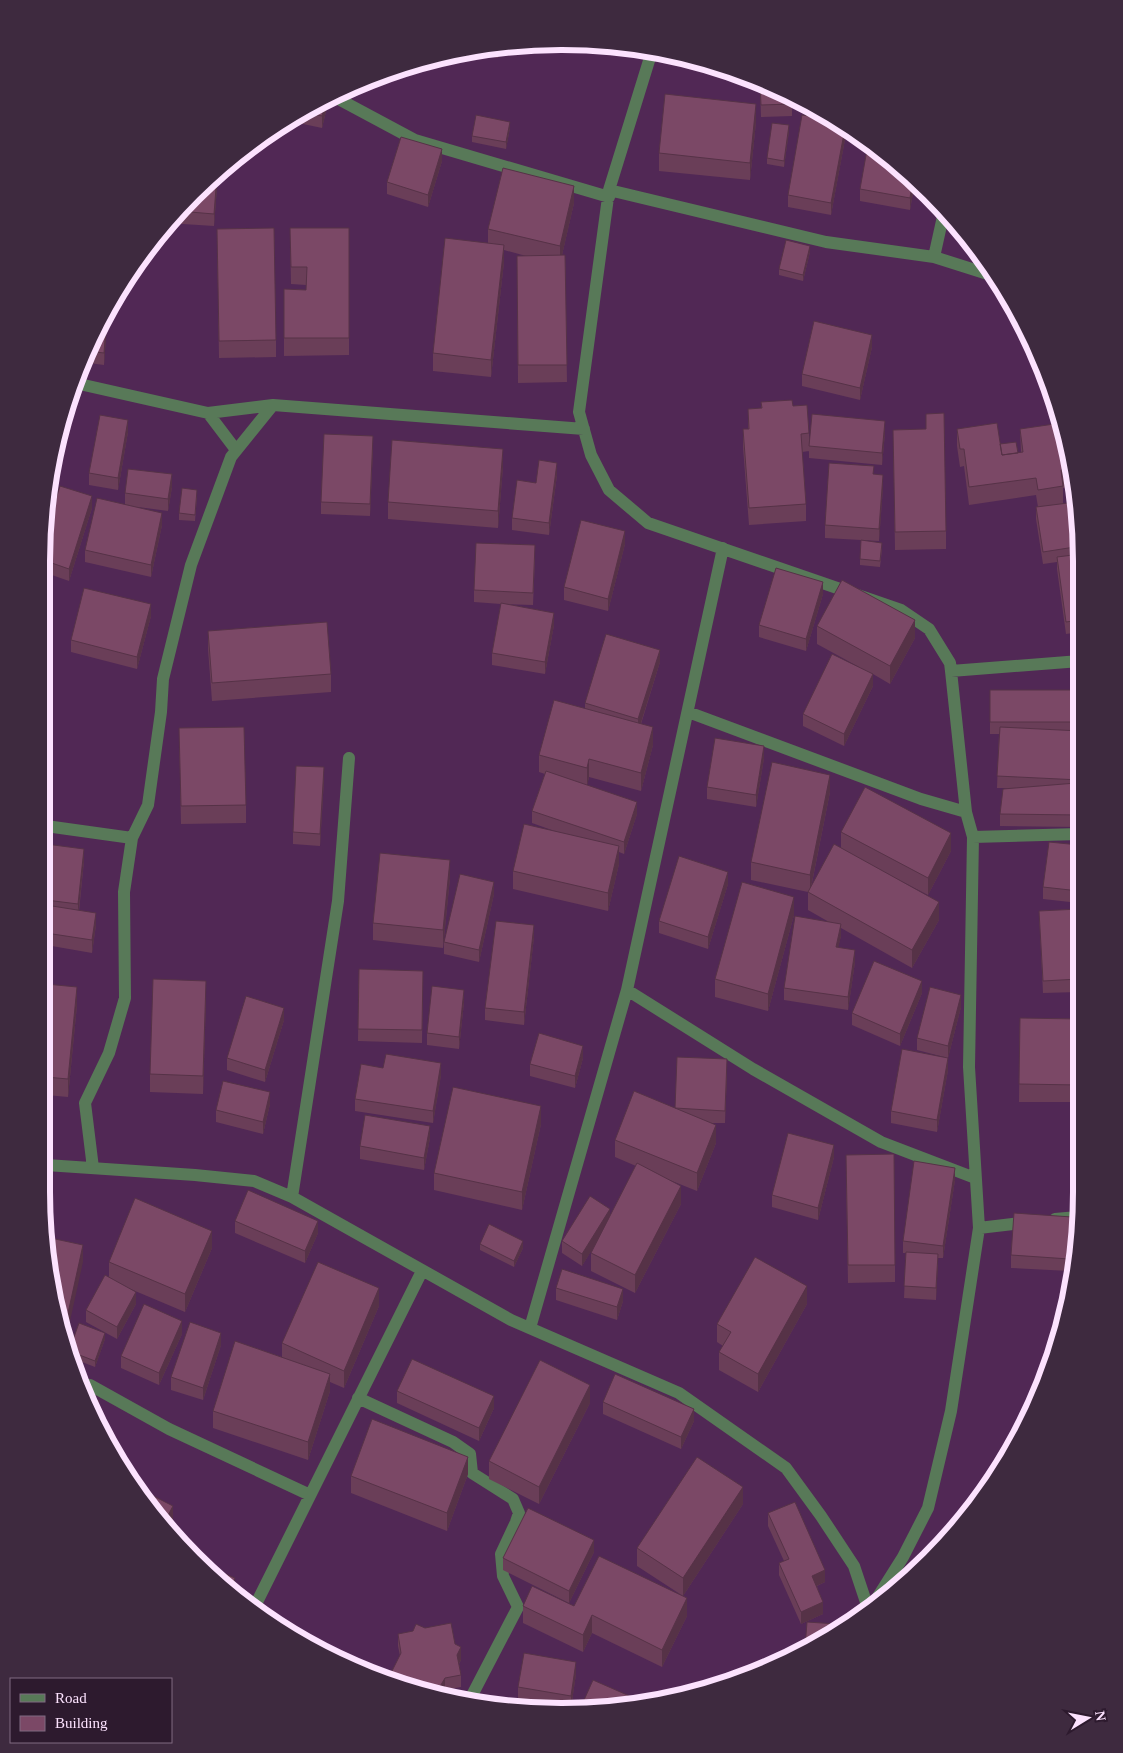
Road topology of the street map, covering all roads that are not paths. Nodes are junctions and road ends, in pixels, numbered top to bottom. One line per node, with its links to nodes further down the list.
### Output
1 (650, 58): 3 (street)
2 (341, 100): 3 (street)
3 (609, 193): 5 (street); 10 (street)
4 (942, 220): 5 (street)
5 (934, 257): 6 (street)
6 (984, 273)
7 (82, 384): 9 (street)
8 (273, 405): 9 (street); 10 (street); 11 (street)
9 (208, 413): 11 (street)
10 (584, 429): 12 (street)
11 (236, 450): 21 (street)
12 (723, 548): 14 (street); 15 (street)
13 (1073, 662): 14 (street)
14 (951, 671): 17 (street)
15 (688, 712): 17 (street); 22 (street)
16 (349, 758): 26 (street)
17 (966, 812): 20 (street)
18 (50, 827): 21 (street)
19 (1073, 834): 20 (street)
20 (972, 837): 25 (street)
21 (132, 838): 24 (street)
22 (627, 990): 25 (street); 30 (street)
23 (50, 1165): 24 (street)
24 (93, 1168): 26 (street)
25 (975, 1178): 28 (street)
26 (292, 1197): 29 (street)
27 (1072, 1218): 28 (street)
28 (978, 1228): 34 (street)
29 (422, 1271): 30 (street); 32 (street)
30 (530, 1328): 36 (street)
31 (90, 1385): 33 (street)
32 (358, 1398): 33 (street); 37 (street)
33 (310, 1495): 35 (street)
34 (883, 1589)
35 (257, 1602)
36 (866, 1602)
37 (472, 1695)

